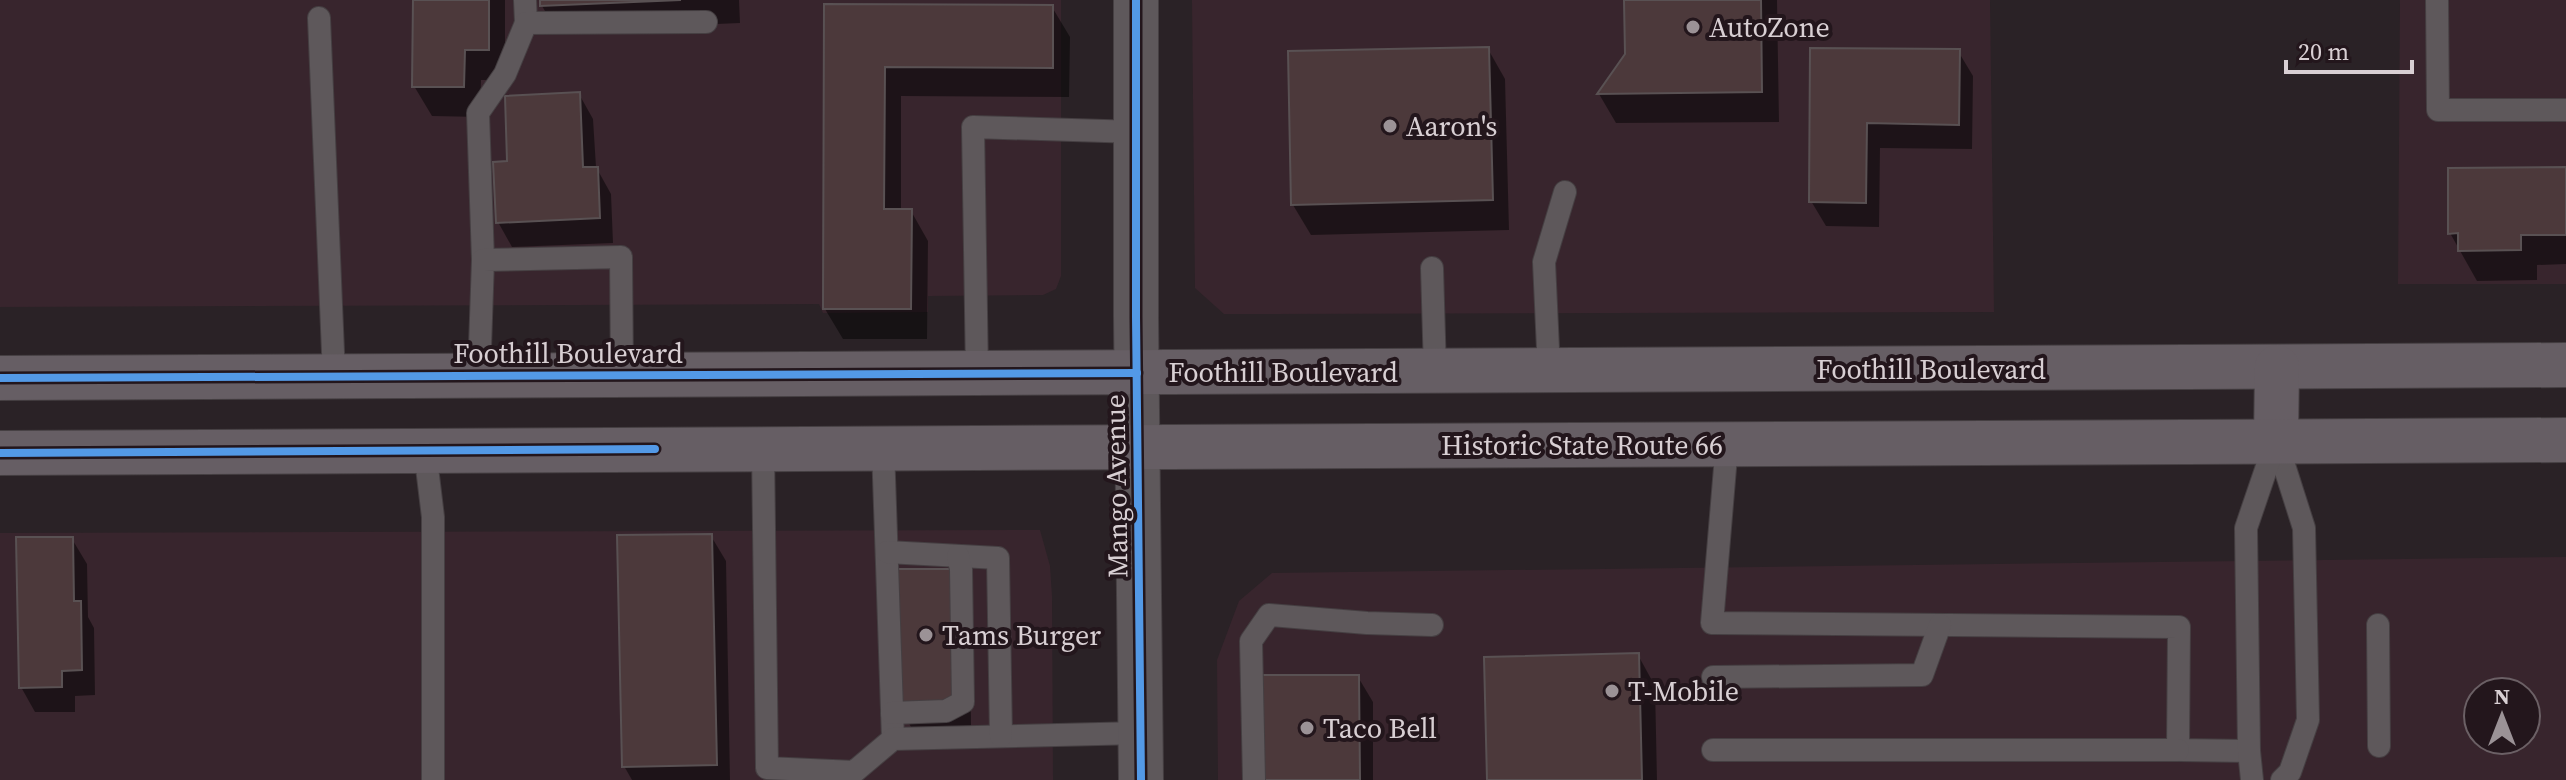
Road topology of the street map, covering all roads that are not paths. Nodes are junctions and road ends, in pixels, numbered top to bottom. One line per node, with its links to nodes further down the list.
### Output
1 (525, 0): 6 (lane)
2 (1136, 0): 8 (street, Mango Avenue)
3 (2437, 0): 7 (lane)
4 (319, 18): 19 (lane)
5 (706, 22): 6 (lane)
6 (526, 23): 10 (lane)
7 (2566, 110)
8 (1137, 132): 16 (lane); 17 (street, Mango Avenue)
9 (1565, 192): 15 (lane)
10 (483, 260): 18 (lane); 20 (lane)
11 (1432, 268): 14 (lane)
12 (2566, 365): 13 (main road, Foothill Boulevard)
13 (2277, 367): 15 (main road, Foothill Boulevard); 22 (main road)
14 (1435, 371): 15 (main road, Foothill Boulevard); 17 (main road, Foothill Boulevard)
15 (1549, 371)
16 (977, 373): 17 (main road, Foothill Boulevard); 18 (main road, Foothill Boulevard)
17 (1137, 373): 25 (street, Mango Avenue)
18 (622, 375): 20 (main road, Foothill Boulevard)
19 (334, 376): 20 (main road, Foothill Boulevard); 21 (main road, Foothill Boulevard)
20 (479, 376)
21 (0, 378)
22 (2276, 440): 23 (main road); 24 (main road, Historic State Route 66); 43 (lane); 48 (lane)
23 (2566, 440)
24 (1727, 444): 25 (main road, Historic State Route 66); 33 (lane)
25 (1137, 447): 26 (main road); 37 (street, Mango Avenue)
26 (883, 448): 27 (main road); 30 (lane)
27 (763, 449): 28 (main road); 39 (lane)
28 (425, 451): 29 (main road); 44 (lane)
29 (0, 453)
30 (887, 552): 31 (lane); 36 (lane)
31 (958, 556): 36 (lane); 38 (lane)
32 (1432, 625): 46 (lane)
33 (1940, 625): 35 (lane); 42 (lane)
34 (2378, 625): 40 (lane)
35 (1713, 677)
36 (892, 713): 39 (lane)
37 (1140, 733): 38 (lane); 45 (street, Mango Avenue)
38 (1001, 736): 39 (lane)
39 (893, 739)
40 (2379, 746)
41 (1713, 750): 42 (lane)
42 (2178, 750): 43 (lane)
43 (2249, 751): 47 (lane)
44 (433, 780)
45 (1141, 780)
46 (1254, 780)
47 (2252, 780)
48 (2282, 780)

